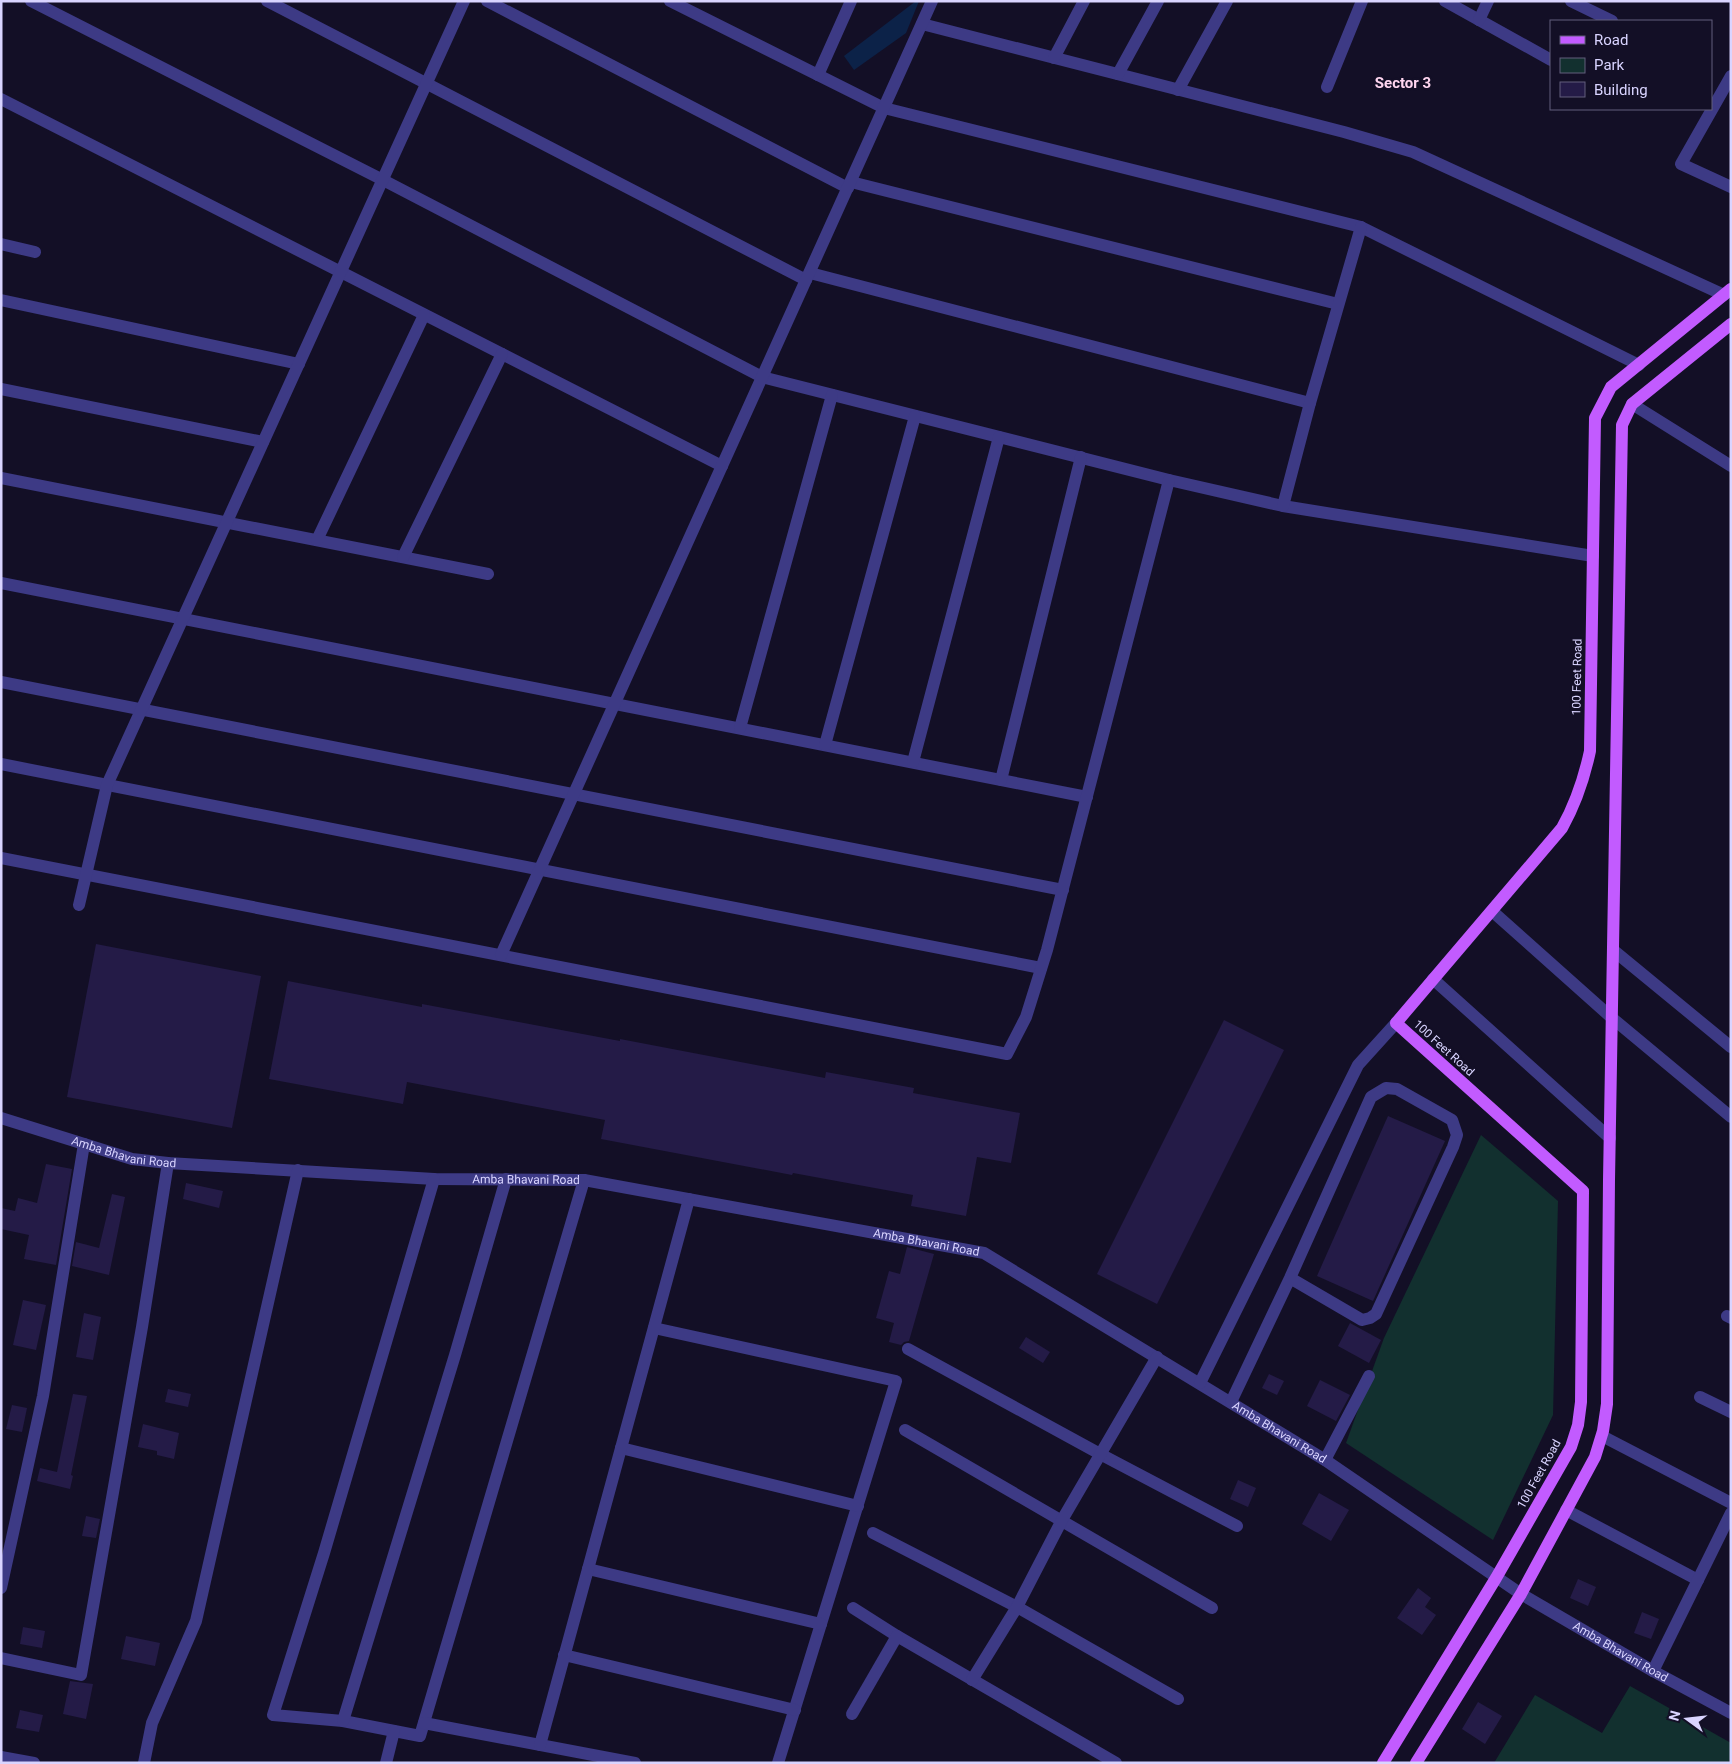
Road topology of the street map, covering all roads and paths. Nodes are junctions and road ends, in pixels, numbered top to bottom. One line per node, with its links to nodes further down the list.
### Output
1 (31, 1): 30 (street)
2 (268, 1): 23 (street)
3 (464, 1): 23 (street)
4 (487, 1): 31 (street)
5 (670, 1): 21 (street)
6 (932, 1): 17 (street)
7 (1084, 1): 18 (street)
8 (1158, 1): 20 (street)
9 (1227, 1): 25 (street)
10 (1362, 1): 24 (street)
11 (1445, 1): 15 (street)
12 (1488, 1): 15 (street)
13 (848, 2): 21 (street)
14 (1578, 3): 16 (street)
15 (1479, 20): 19 (street)
16 (1610, 20)
17 (922, 24): 18 (street); 27 (street)
18 (1054, 58): 20 (street)
19 (1550, 59)
20 (1118, 74): 25 (street)
21 (818, 75): 27 (street)
22 (1731, 76): 28 (street)
23 (427, 84): 30 (street); 37 (street)
24 (1327, 87)
25 (1178, 90): 38 (street)
26 (1, 99): 36 (street)
27 (884, 108): 31 (street); 33 (street)
28 (1712, 109)
29 (1711, 110): 32 (street)
30 (383, 180): 36 (street); 46 (street)
31 (850, 185): 37 (street); 40 (street)
32 (1731, 187)
33 (1361, 227): 40 (street); 45 (street)
34 (1, 244): 35 (street)
35 (34, 252)
36 (341, 272): 41 (street); 44 (street)
37 (808, 277): 46 (street); 49 (street)
38 (1727, 292): 45 (main road, 100 Feet Road)
39 (1, 300): 44 (street)
40 (1338, 304): 49 (street)
41 (424, 314): 43 (street); 61 (street)
42 (1731, 324): 50 (main road)
43 (502, 354): 55 (street); 63 (street)
44 (299, 364): 53 (street)
45 (1639, 365): 62 (main road, 100 Feet Road)
46 (762, 377): 48 (street); 55 (street)
47 (1, 389): 53 (street)
48 (832, 395): 51 (street); 70 (street)
49 (1310, 403): 59 (street)
50 (1632, 404): 56 (street); 84 (main road)
51 (915, 416): 52 (street); 71 (street)
52 (999, 437): 54 (street); 72 (street)
53 (263, 442): 60 (street)
54 (1081, 457): 58 (street); 74 (street)
55 (722, 466): 68 (street)
56 (1731, 466)
57 (1, 478): 60 (street)
58 (1169, 480): 59 (street); 77 (street)
59 (1284, 506): 62 (street)
60 (227, 522): 61 (street); 66 (street)
61 (317, 540): 63 (street)
62 (1593, 556): 83 (main road, 100 Feet Road)
63 (403, 557): 64 (street)
64 (488, 574)
65 (1, 582): 66 (street)
66 (182, 619): 68 (street); 69 (street)
67 (1, 682): 69 (street)
68 (615, 704): 70 (street); 76 (street)
69 (141, 710): 75 (street); 76 (street)
70 (740, 728): 71 (street)
71 (825, 745): 72 (street)
72 (913, 762): 74 (street)
73 (1, 764): 75 (street)
74 (1001, 780): 77 (street)
75 (107, 785): 79 (street); 80 (street)
76 (574, 794): 79 (street); 81 (street)
77 (1087, 797): 81 (street)
78 (1, 858): 80 (street)
79 (539, 870): 85 (street); 86 (street)
80 (86, 874): 82 (street); 85 (street)
81 (1063, 890): 86 (street)
82 (79, 905)
83 (1492, 911): 87 (main road, 100 Feet Road); 88 (street)
84 (1613, 950): 88 (main road); 90 (street)
85 (501, 955): 86 (street)
86 (1042, 968)
87 (1433, 979): 89 (main road, 100 Feet Road); 93 (street)
88 (1612, 1018): 91 (street); 93 (main road)
89 (1396, 1023): 106 (street); 123 (main road, 100 Feet Road)
90 (1731, 1047)
91 (1731, 1117)
92 (1, 1119): 94 (street, Amba Bhavani Road)
93 (1610, 1138): 111 (main road)
94 (84, 1144): 95 (street, Amba Bhavani Road); 125 (street)
95 (168, 1163): 96 (street, Amba Bhavani Road); 133 (street)
96 (298, 1170): 97 (street, Amba Bhavani Road); 146 (street)
97 (434, 1179): 98 (street, Amba Bhavani Road); 140 (street)
98 (506, 1179): 99 (street, Amba Bhavani Road); 140 (street)
99 (584, 1180): 100 (street, Amba Bhavani Road); 141 (street)
100 (689, 1199): 102 (street); 104 (street, Amba Bhavani Road)
101 (1290, 1278): 101 (street); 108 (street)
102 (654, 1328): 112 (street); 116 (street)
103 (908, 1349): 113 (street)
104 (1157, 1357): 106 (street, Amba Bhavani Road); 113 (street)
105 (1369, 1376): 114 (street)
106 (1200, 1383): 108 (street, Amba Bhavani Road)
107 (1700, 1397): 109 (street)
108 (1231, 1402): 114 (street, Amba Bhavani Road)
109 (1731, 1412)
110 (905, 1430): 119 (street)
111 (1602, 1436): 115 (street); 117 (main road)
112 (621, 1448): 116 (street); 122 (street)
113 (1102, 1455): 119 (street); 120 (street)
114 (1325, 1460): 123 (street, Amba Bhavani Road)
115 (1731, 1503)
116 (858, 1506): 130 (street)
117 (1566, 1510): 124 (street); 126 (main road)
118 (1731, 1512): 124 (street)
119 (1062, 1520): 127 (street); 129 (street)
120 (1237, 1526)
121 (872, 1533): 127 (street)
122 (588, 1569): 130 (street); 132 (street)
123 (1496, 1578): 126 (street, Amba Bhavani Road); 151 (main road, 100 Feet Road)
124 (1698, 1580): 134 (street)
125 (1, 1588)
126 (1521, 1594): 134 (street, Amba Bhavani Road); 152 (main road)
127 (1017, 1607): 135 (street); 136 (street)
128 (852, 1608): 131 (street)
129 (1212, 1608)
130 (821, 1624): 137 (street)
131 (897, 1636): 135 (street); 139 (street)
132 (564, 1655): 137 (street); 143 (street)
133 (1, 1658)
134 (1653, 1671): 138 (street, Amba Bhavani Road)
135 (972, 1680): 150 (street)
136 (1178, 1699)
137 (795, 1710): 149 (street)
138 (1731, 1713)
139 (852, 1714)
140 (344, 1721): 142 (street)
141 (424, 1723): 142 (street); 143 (street)
142 (394, 1731): 147 (street)
143 (540, 1745): 148 (street)
144 (1, 1757): 145 (street)
145 (34, 1763)
146 (144, 1763)
147 (386, 1763)
148 (634, 1763)
149 (778, 1763)
150 (1116, 1763)
151 (1382, 1763)
152 (1416, 1763)

